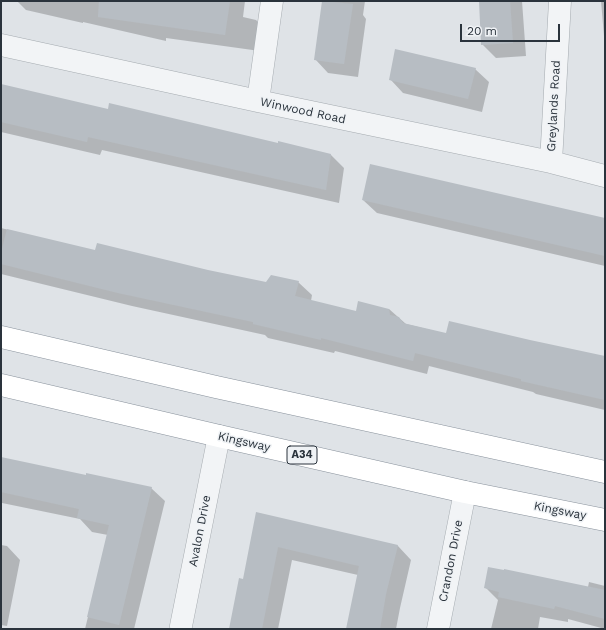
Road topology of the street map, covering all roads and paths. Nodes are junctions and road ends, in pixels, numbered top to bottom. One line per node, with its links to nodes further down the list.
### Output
1 (272, 1): 4 (street)
2 (560, 1): 5 (street, Greylands Road)
3 (1, 45): 4 (street, Winwood Road)
4 (258, 101): 5 (street, Winwood Road)
5 (551, 162): 6 (street, Winwood Road)
6 (605, 176)
7 (1, 337): 10 (highway)
8 (1, 385): 9 (highway, Kingsway / A34)
9 (219, 436): 11 (highway, Kingsway / A34); 13 (street, Avalon Drive)
10 (605, 472)
11 (465, 492): 12 (highway, Kingsway / A34); 14 (street, Crandon Drive)
12 (605, 520)
13 (181, 626)
14 (438, 629)

